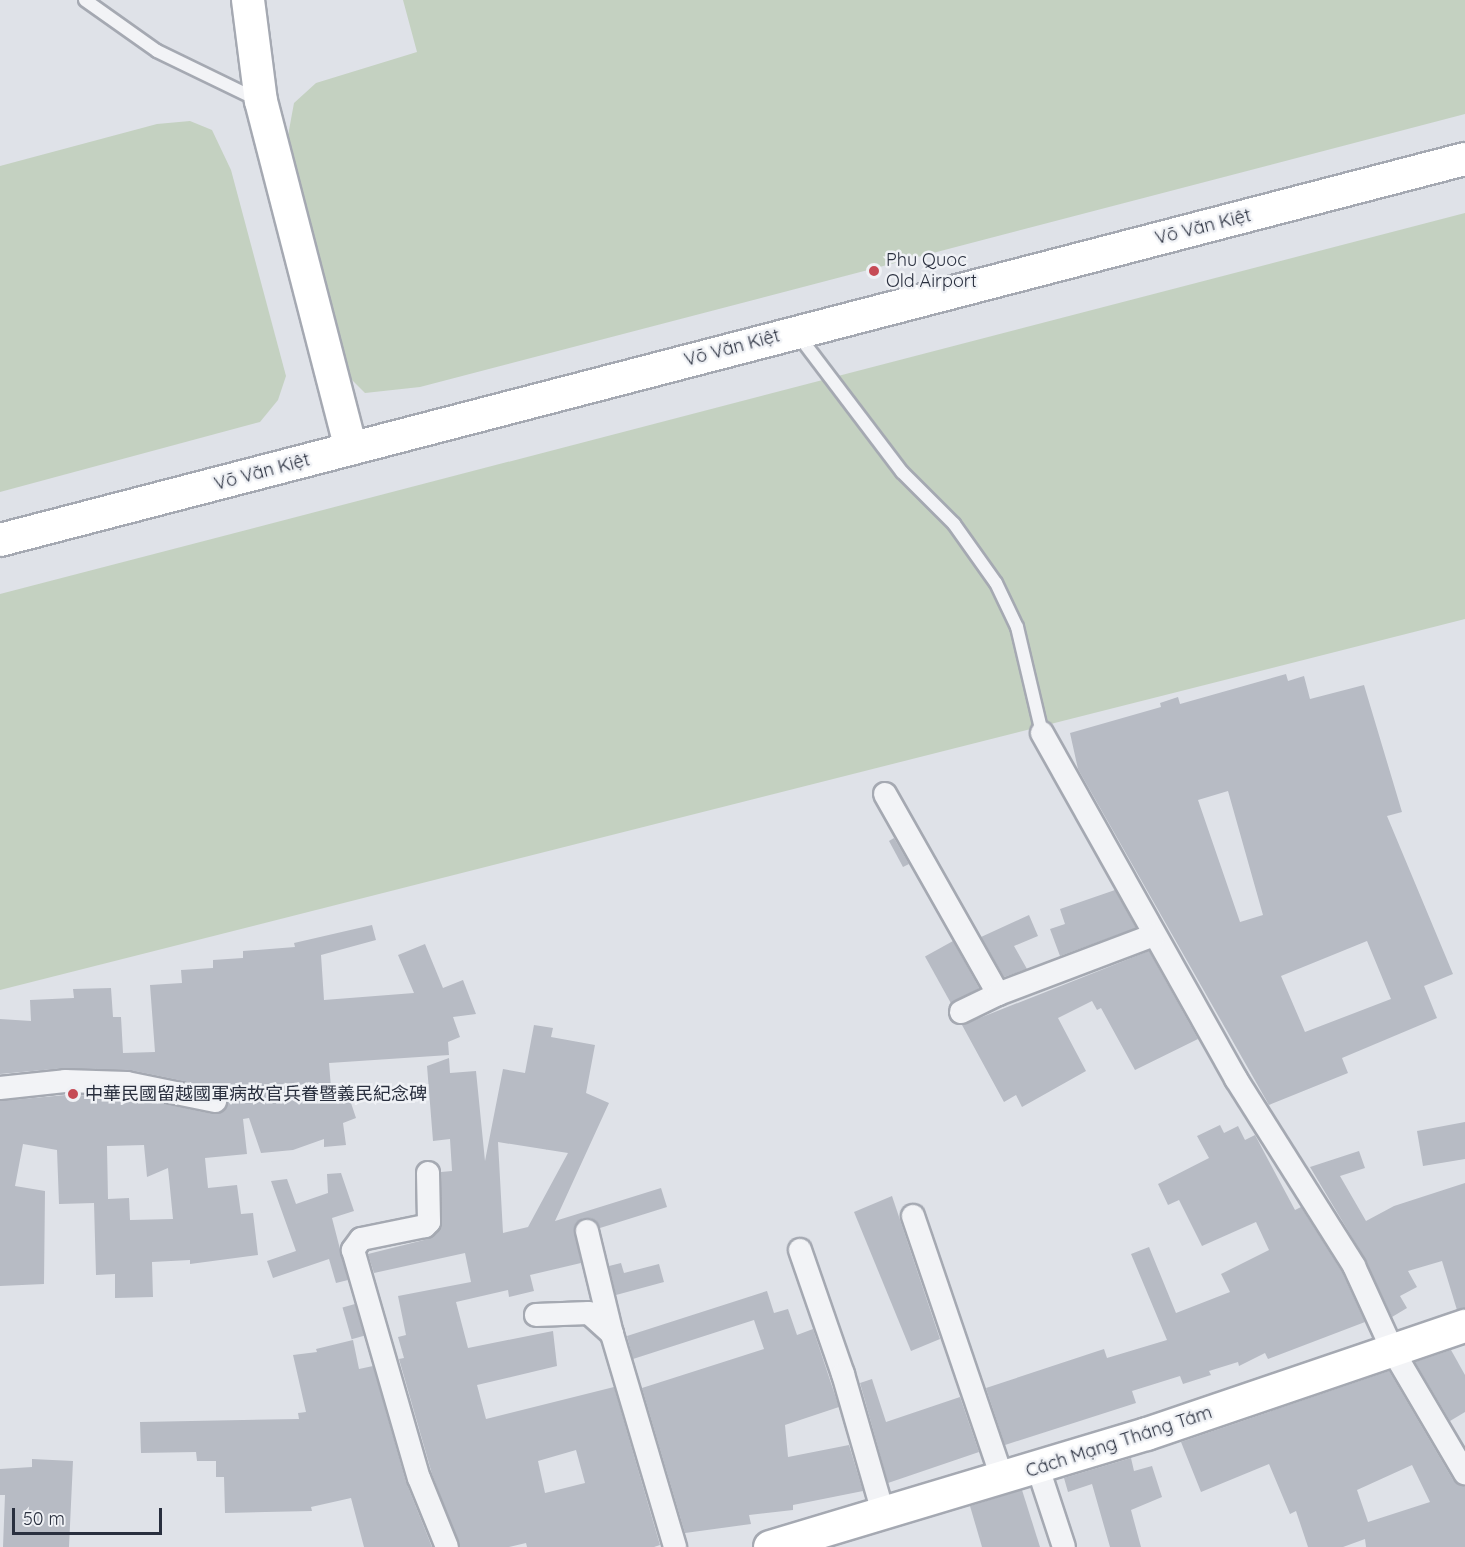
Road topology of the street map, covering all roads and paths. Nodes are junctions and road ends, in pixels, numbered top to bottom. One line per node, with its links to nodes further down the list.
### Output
1 (85, 0): 3 (lane)
2 (248, 0): 3 (street)
3 (261, 101): 6 (street)
4 (1465, 159): 5 (street, Võ Văn Kiệt)
5 (795, 331): 6 (street, Võ Văn Kiệt); 8 (lane)
6 (351, 449): 7 (street, Võ Văn Kiệt)
7 (0, 540)
8 (1042, 733): 10 (street)
9 (885, 794): 11 (street)
10 (1154, 935): 11 (street); 22 (street)
11 (998, 994): 12 (street)
12 (961, 1012)
13 (0, 1088): 14 (street)
14 (215, 1101)
15 (428, 1173): 27 (street)
16 (913, 1216): 25 (street)
17 (587, 1232): 21 (street)
18 (800, 1250): 26 (street)
19 (536, 1315): 21 (street)
20 (1465, 1326): 22 (street, Cách Mạng Tháng Tám)
21 (612, 1335): 28 (street)
22 (1393, 1351): 23 (street, Cách Mạng Tháng Tám); 24 (street)
23 (1038, 1468): 25 (street, Cách Mạng Tháng Tám); 30 (street)
24 (1465, 1473)
25 (1002, 1478): 26 (street, Cách Mạng Tháng Tám)
26 (884, 1516): 29 (street, Cách Mạng Tháng Tám)
27 (447, 1547)
28 (675, 1547)
29 (770, 1547)
30 (1064, 1547)

